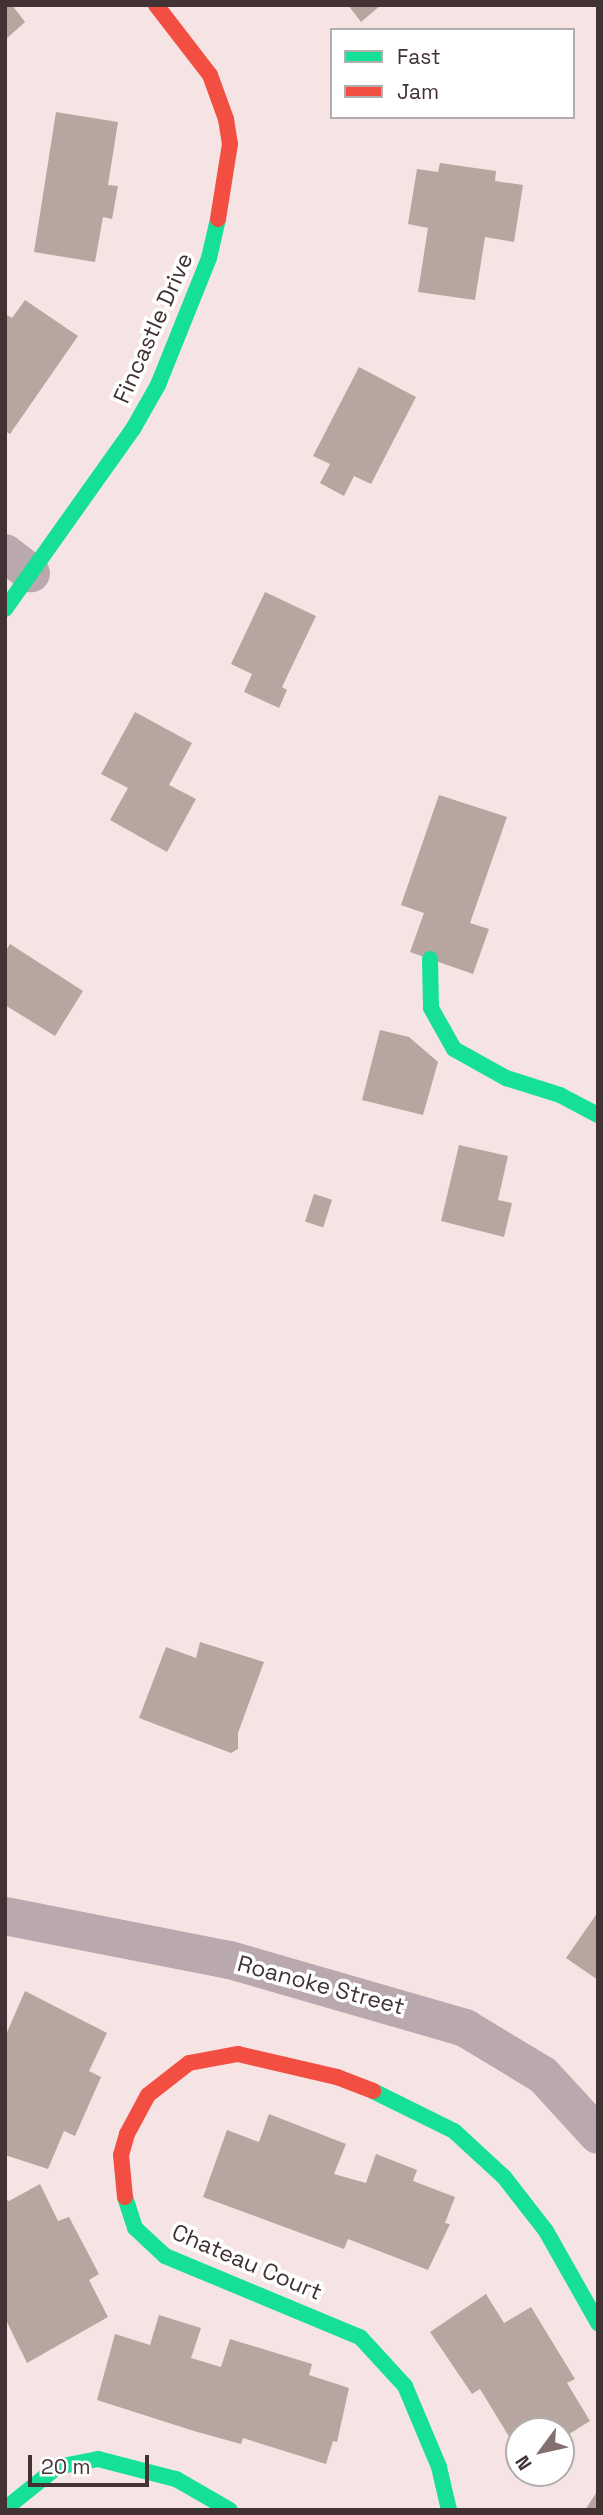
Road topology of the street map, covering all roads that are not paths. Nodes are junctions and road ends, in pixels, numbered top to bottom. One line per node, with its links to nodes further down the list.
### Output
1 (156, 5): 2 (street, Fincastle Drive)
2 (18, 563): 3 (street, Fincastle Drive)
3 (5, 609)
4 (430, 959): 5 (street)
5 (598, 1115)
6 (5, 1916): 7 (street, Roanoke Street)
7 (598, 2135)
8 (598, 2323): 11 (street, Chateau Court)
9 (5, 2509): 10 (street)
10 (230, 2510)
11 (449, 2510)

